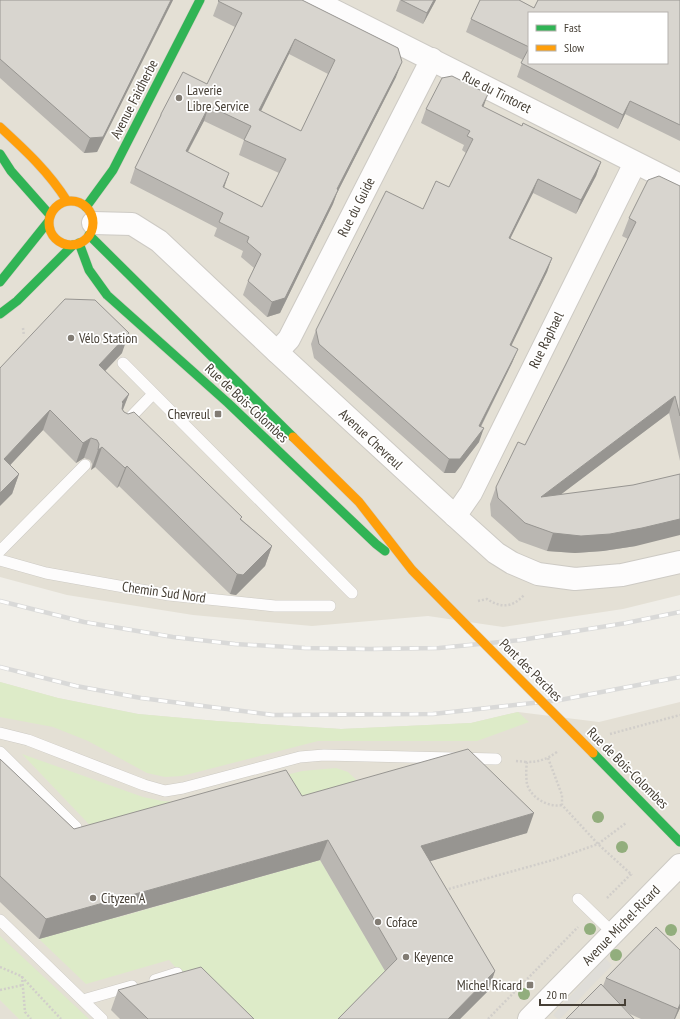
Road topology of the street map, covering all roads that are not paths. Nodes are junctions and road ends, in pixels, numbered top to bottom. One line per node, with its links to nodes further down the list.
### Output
1 (200, 0): 10 (main road, Avenue Faidherbe)
2 (313, 0): 3 (street, Rue du Tintoret)
3 (432, 59): 6 (street, Rue du Tintoret); 14 (street, Rue du Guide)
4 (0, 127): 8 (main road)
5 (0, 154): 9 (main road)
6 (635, 163): 7 (street, Rue du Tintoret); 19 (street, Rue Raphael)
7 (680, 185)
8 (67, 201): 9 (main road); 10 (main road)
9 (49, 218): 11 (main road); 12 (main road)
10 (90, 222): 11 (main road); 14 (street, Avenue Chevreul); 23 (main road, Rue de Bois-Colombes)
11 (76, 244): 13 (main road); 23 (main road, Rue de Bois-Colombes)
12 (0, 282)
13 (0, 314)
14 (277, 352): 19 (street, Avenue Chevreul)
15 (123, 363): 16 (lane)
16 (153, 394): 17 (lane); 24 (lane)
17 (122, 427)
18 (85, 465): 20 (lane)
19 (455, 516): 22 (street, Avenue Chevreul)
20 (0, 550)
21 (0, 560): 25 (lane, Chemin Sud Nord)
22 (680, 562)
23 (412, 570): 26 (main road, Rue de Bois-Colombes)
24 (352, 593)
25 (330, 606)
26 (470, 629): 27 (main road, Pont des Perches, bridge)
27 (572, 731): 32 (main road, Rue de Bois-Colombes, bridge)
28 (0, 733): 30 (lane)
29 (0, 752): 31 (lane)
30 (496, 759)
31 (76, 827)
32 (680, 842)
33 (680, 865): 36 (street, Avenue Michel-Ricard)
34 (578, 899): 36 (lane)
35 (0, 920): 38 (lane)
36 (613, 933): 40 (street, Avenue Michel-Ricard)
37 (177, 973): 38 (lane)
38 (82, 1000): 39 (lane)
39 (102, 1019)
40 (529, 1019)

